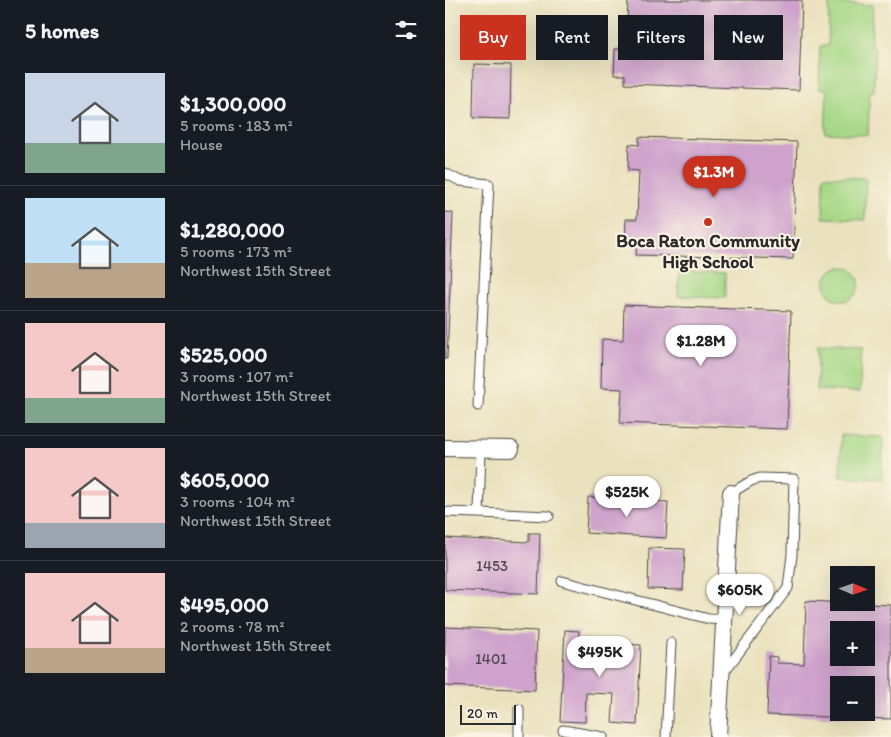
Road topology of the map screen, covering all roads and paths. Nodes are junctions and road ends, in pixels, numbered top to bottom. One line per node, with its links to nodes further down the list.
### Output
1 (445, 173): 2 (lane)
2 (478, 406)
3 (445, 448): 4 (street)
4 (481, 449): 5 (street); 8 (lane)
5 (511, 449)
6 (731, 494): 11 (street); 13 (lane)
7 (445, 512): 8 (lane)
8 (479, 513): 9 (lane)
9 (549, 516)
10 (562, 581): 11 (lane)
11 (724, 620): 13 (street)
12 (671, 643): 18 (lane)
13 (721, 676): 19 (street)
14 (519, 709): 16 (lane)
15 (563, 730): 17 (lane)
16 (519, 737)
17 (603, 737)
18 (666, 737)
19 (718, 737)

